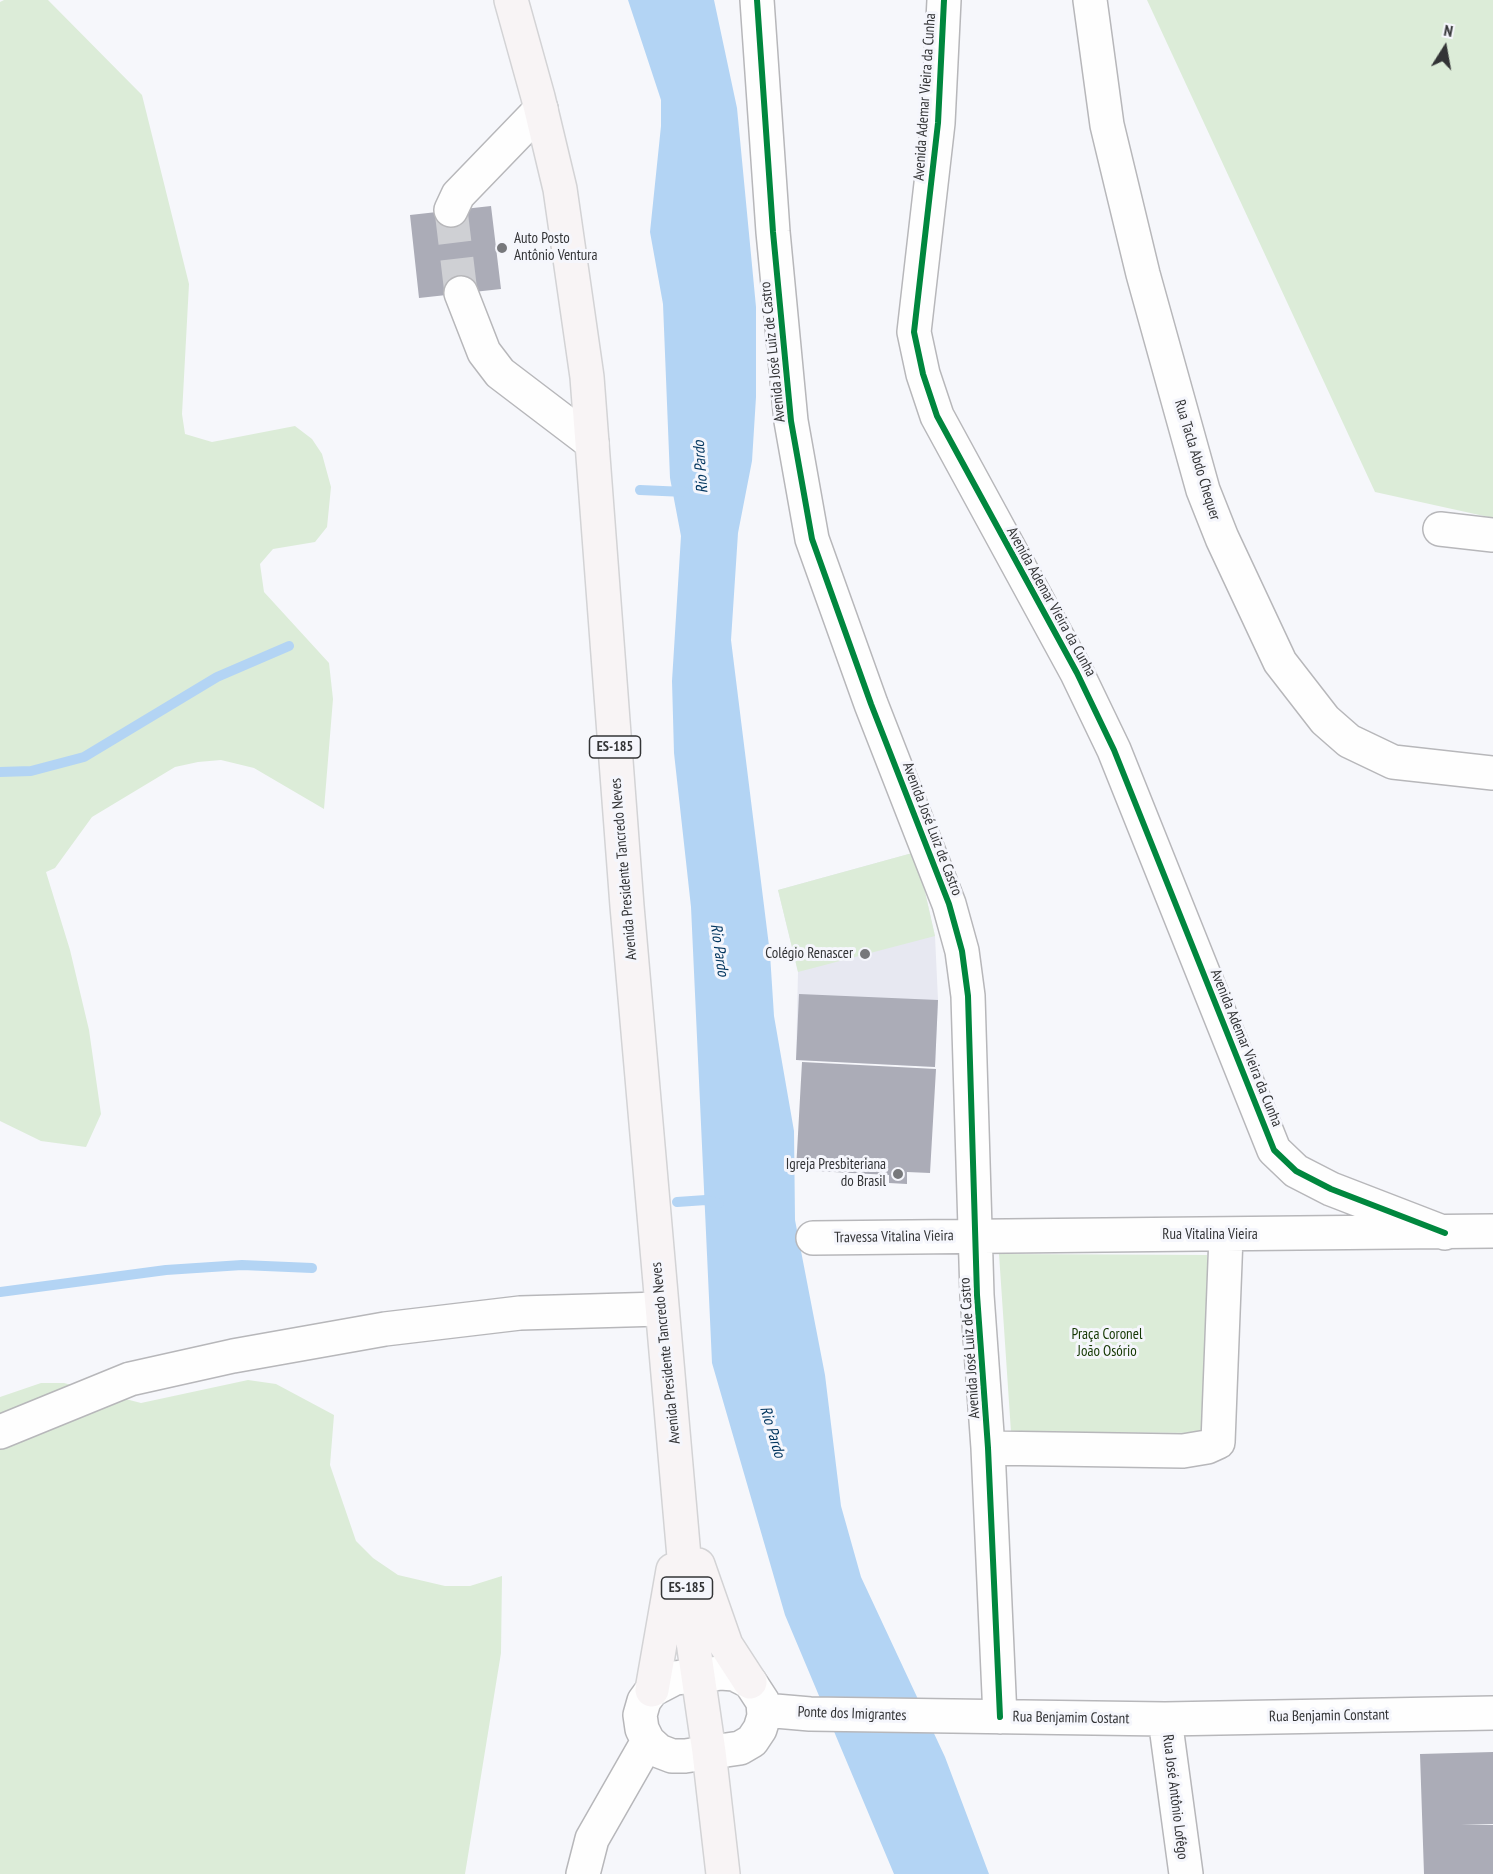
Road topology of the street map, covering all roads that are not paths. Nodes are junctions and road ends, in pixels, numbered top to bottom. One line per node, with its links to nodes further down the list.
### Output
1 (511, 0): 5 (main road, Avenida Presidente Tancredo Neves / ES-185)
2 (757, 0): 14 (street, Avenida José Luiz de Castro)
3 (944, 0): 13 (street, Avenida Ademar Vieira da Cunha)
4 (1090, 0): 11 (street, Rua Tacla Abdo Chequer)
5 (541, 109): 6 (street); 8 (main road, Avenida Presidente Tancredo Neves / ES-185)
6 (451, 210)
7 (460, 293): 8 (street)
8 (592, 443): 17 (main road, Avenida Presidente Tancredo Neves / ES-185)
9 (1440, 529): 10 (street)
10 (1493, 535)
11 (1493, 773)
12 (1493, 1231): 13 (street)
13 (1445, 1233): 15 (street, Rua Vitalina Vieira)
14 (975, 1236): 15 (street, Rua Vitalina Vieira); 16 (street, Travessa Vitalina Vieira); 19 (street, Avenida José Luiz de Castro)
15 (1226, 1236): 19 (street)
16 (813, 1238)
17 (661, 1309): 18 (street); 20 (main road, Avenida Presidente Tancredo Neves / ES-185)
18 (0, 1432)
19 (988, 1448): 26 (street, Avenida José Luiz de Castro)
20 (681, 1500): 21 (main road, Avenida Presidente Tancredo Neves / ES-185); 22 (main road); 23 (main road)
21 (699, 1675): 22 (street, Ponte dos Imigrantes); 23 (street, Ponte dos Imigrantes); 29 (main road, Avenida Presidente Tancredo Neves / ES-185)
22 (652, 1690): 28 (street)
23 (757, 1696): 25 (street, Ponte dos Imigrantes); 29 (street)
24 (1493, 1713): 27 (street, Rua Benjamin Constant)
25 (941, 1717): 26 (street, Rua Benjamim Costant)
26 (1000, 1717): 27 (street, Rua Benjamim Costant)
27 (1166, 1719): 32 (street, Rua José Antônio Lofêgo)
28 (648, 1741): 29 (street); 30 (street)
29 (709, 1752): 31 (main road, ES-185)
30 (582, 1874)
31 (723, 1874)
32 (1186, 1874)

